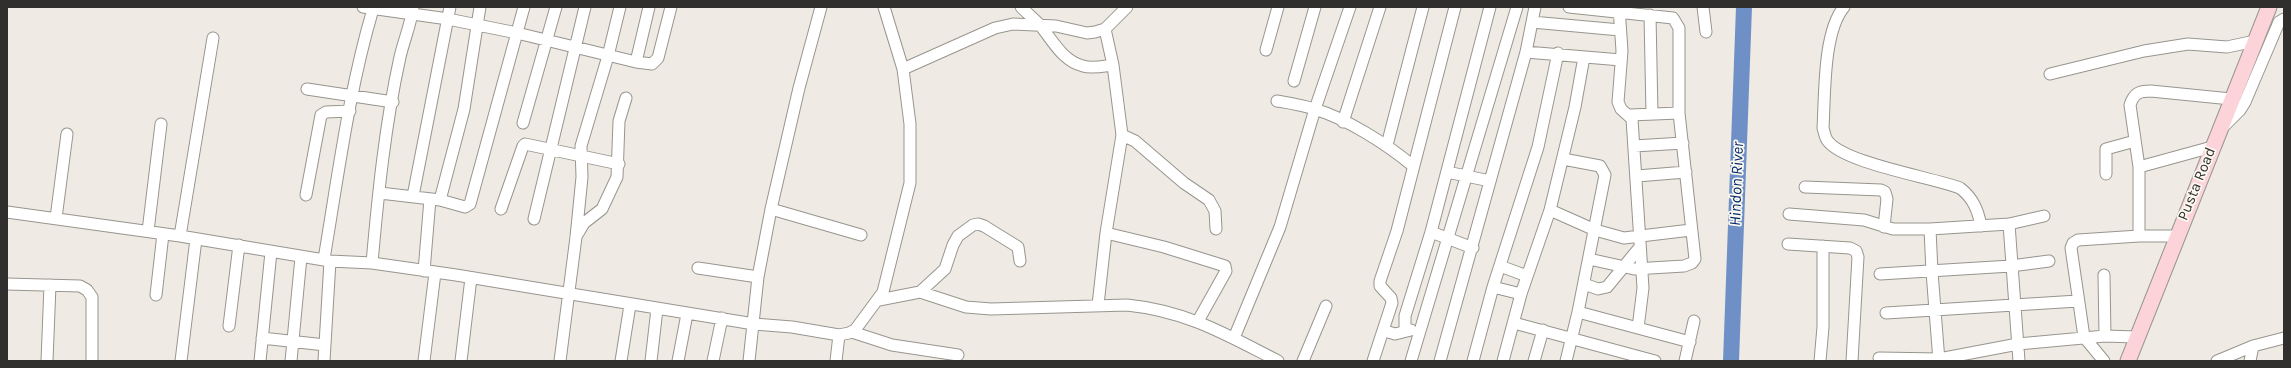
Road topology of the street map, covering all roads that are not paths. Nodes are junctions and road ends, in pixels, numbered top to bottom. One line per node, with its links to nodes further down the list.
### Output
1 (450, 7): 30 (street)
2 (480, 7): 34 (street)
3 (524, 7): 38 (street)
4 (556, 7): 40 (street)
5 (585, 7): 42 (street)
6 (620, 7): 46 (street)
7 (649, 7): 49 (street)
8 (671, 7): 49 (street)
9 (821, 7): 93 (street)
10 (884, 7): 51 (street)
11 (1021, 7): 33 (street)
12 (1127, 7): 35 (street)
13 (1278, 7): 43 (street)
14 (1315, 7): 53 (street)
15 (1350, 7): 60 (street)
16 (1380, 7): 65 (street)
17 (1423, 7): 73 (street)
18 (1455, 7): 79 (street)
19 (1490, 7): 81 (street)
20 (1517, 7): 85 (street)
21 (1535, 7): 32 (street)
22 (1569, 7): 27 (street)
23 (1703, 7): 37 (street)
24 (1844, 7): 101 (street)
25 (2269, 7): 41 (street, Pusta Road)
26 (376, 8): 28 (street); 55 (street)
27 (1619, 9): 29 (street); 36 (street)
28 (413, 11): 30 (street); 59 (street)
29 (1650, 15): 62 (street); 63 (street)
30 (448, 19): 34 (street); 90 (street)
31 (2284, 19): 70 (street)
32 (1532, 22): 36 (street); 44 (street)
33 (1039, 25): 35 (street); 50 (street); 51 (street)
34 (477, 26): 38 (street); 91 (street)
35 (1105, 29): 50 (street)
36 (1620, 30): 48 (street)
37 (1706, 32)
38 (517, 33): 40 (street); 91 (street)
39 (213, 38): 112 (street)
40 (547, 39): 42 (street); 66 (street)
41 (2255, 41): 52 (street); 57 (street, Pusta Road)
42 (577, 47): 46 (street); 75 (street)
43 (1266, 50)
44 (1526, 52): 45 (street); 86 (street)
45 (1558, 53): 47 (street); 130 (street)
46 (608, 56): 49 (street); 76 (street)
47 (1584, 57): 48 (street); 77 (street)
48 (1621, 60): 64 (street)
49 (636, 62)
50 (1114, 65): 69 (street)
51 (903, 69): 150 (street)
52 (2050, 74)
53 (1294, 81)
54 (307, 89): 55 (street)
55 (353, 95): 59 (street); 61 (street)
56 (626, 98): 78 (street)
57 (2231, 99): 70 (street, Pusta Road); 71 (street)
58 (1277, 101): 60 (street)
59 (393, 102): 88 (street)
60 (1315, 109): 65 (street); 178 (street)
61 (350, 111): 89 (street); 126 (street)
62 (1679, 113): 63 (street); 72 (street)
63 (1652, 114): 64 (street)
64 (1630, 115): 74 (street)
65 (1343, 122): 73 (street)
66 (523, 123)
67 (162, 124): 107 (street)
68 (67, 134): 98 (street)
69 (1122, 135): 103 (street); 109 (street)
70 (2215, 140): 80 (street); 114 (street, Pusta Road)
71 (2135, 141): 80 (street); 83 (street)
72 (1683, 143): 74 (street); 82 (street)
73 (1387, 145): 79 (street)
74 (1634, 146): 84 (street)
75 (551, 150): 76 (street); 92 (street); 99 (street)
76 (582, 156): 78 (street); 115 (street)
77 (1563, 159): 94 (street); 105 (street)
78 (619, 164): 115 (street)
79 (1413, 166): 169 (street)
80 (2139, 167): 113 (street)
81 (1447, 172): 85 (street); 108 (street)
82 (1686, 172): 84 (street); 106 (street)
83 (2106, 174)
84 (1637, 176): 118 (street)
85 (1467, 177): 86 (street); 116 (street)
86 (1490, 181): 122 (street)
87 (1805, 187): 102 (street)
88 (380, 193): 90 (street); 129 (street)
89 (306, 195)
90 (413, 196): 91 (street)
91 (435, 200): 135 (street)
92 (501, 209)
93 (771, 209): 111 (street); 140 (street)
94 (1550, 210): 105 (street); 139 (street)
95 (7, 212): 98 (street)
96 (1789, 214): 102 (street)
97 (2044, 216): 100 (street)
98 (56, 218): 107 (street)
99 (534, 218)
100 (2009, 224): 101 (street); 131 (street)
101 (1981, 226): 104 (street)
102 (1884, 227): 104 (street)
103 (1216, 229)
104 (1930, 229): 136 (street)
105 (1595, 230): 118 (street); 125 (street)
106 (1691, 230): 118 (street); 134 (street)
107 (148, 231): 110 (street)
108 (1431, 232): 116 (street); 170 (street)
109 (1106, 233): 153 (street); 162 (street)
110 (163, 234): 112 (street); 149 (street)
111 (861, 235)
112 (180, 236): 117 (street)
113 (2139, 236): 114 (street); 151 (street)
114 (2176, 236): 176 (street, Pusta Road)
115 (576, 237): 147 (street)
116 (1447, 238): 122 (street); 172 (street)
117 (196, 239): 120 (street); 193 (street)
118 (1640, 241): 133 (street); 134 (street)
119 (1788, 244): 121 (street)
120 (239, 245): 123 (street); 166 (street)
121 (1823, 246): 217 (street); 218 (street)
122 (1473, 248): 210 (street)
123 (271, 252): 124 (street); 177 (street)
124 (301, 256): 126 (street); 181 (street)
125 (1589, 259): 133 (street); 143 (street)
126 (327, 260): 129 (street); 184 (street)
127 (1020, 261): 146 (street)
128 (2049, 261): 131 (street)
129 (372, 264): 135 (street)
130 (1500, 266): 139 (street); 145 (street)
131 (2011, 266): 136 (street); 155 (street)
132 (698, 268): 140 (street)
133 (1623, 268): 134 (street); 143 (street)
134 (1641, 268): 167 (street)
135 (429, 272): 141 (street); 197 (street)
136 (1932, 272): 137 (street); 157 (street)
137 (1880, 274)
138 (2104, 275): 174 (street)
139 (1527, 276): 148 (street)
140 (758, 277): 165 (street)
141 (471, 278): 147 (street); 198 (street)
142 (7, 284): 144 (street)
143 (1584, 284): 158 (street)
144 (50, 286): 191 (street); 192 (street)
145 (1493, 288): 148 (street); 211 (street)
146 (920, 292): 150 (street); 153 (street)
147 (570, 294): 152 (street); 199 (street)
148 (1521, 294): 164 (street)
149 (156, 295)
150 (879, 300): 171 (street)
151 (2078, 301): 155 (street); 175 (street)
152 (630, 304): 156 (street); 200 (street)
153 (1098, 305): 162 (street)
154 (1326, 306): 207 (street)
155 (2016, 306): 157 (street); 183 (street)
156 (657, 309): 160 (street); 201 (street)
157 (1936, 310): 159 (street); 189 (street)
158 (1578, 312): 167 (street); 179 (street)
159 (1886, 313)
160 (687, 314): 161 (street); 202 (street)
161 (722, 318): 165 (street); 203 (street)
162 (1198, 321): 178 (street)
163 (1694, 321): 182 (street)
164 (1514, 323): 168 (street); 212 (street)
165 (754, 324): 173 (street); 204 (street)
166 (229, 326)
167 (1638, 328): 182 (street)
168 (1543, 330): 179 (street); 213 (street)
169 (1384, 331): 170 (street); 208 (street)
170 (1405, 331): 172 (street)
171 (852, 332): 173 (street); 186 (street)
172 (1420, 333): 209 (street)
173 (839, 335): 205 (street)
174 (2105, 336): 175 (street); 176 (street)
175 (2084, 337): 183 (street); 220 (street)
176 (2136, 337): 221 (street, Pusta Road)
177 (262, 338): 181 (street); 194 (street)
178 (1234, 338): 206 (street)
179 (1572, 338): 187 (street); 214 (street)
180 (2284, 338): 185 (street)
181 (292, 342): 184 (street); 195 (street)
182 (1690, 342): 216 (street)
183 (2018, 344): 189 (street); 219 (street)
184 (325, 345): 196 (street)
185 (2253, 346): 190 (street); 222 (street)
186 (958, 355)
187 (1637, 358): 215 (street)
188 (1879, 358): 189 (street)
189 (1939, 360)
190 (2219, 360)
191 (47, 361)
192 (92, 361)
193 (182, 361)
194 (260, 361)
195 (291, 361)
196 (324, 361)
197 (424, 361)
198 (461, 361)
199 (560, 361)
200 (621, 361)
201 (651, 361)
202 (678, 361)
203 (713, 361)
204 (750, 361)
205 (836, 361)
206 (1278, 361)
207 (1303, 361)
208 (1373, 361)
209 (1412, 361)
210 (1440, 361)
211 (1473, 361)
212 (1503, 361)
213 (1534, 361)
214 (1566, 361)
215 (1655, 361)
216 (1685, 361)
217 (1820, 361)
218 (1852, 361)
219 (2019, 361)
220 (2104, 361)
221 (2128, 361)
222 (2250, 361)

